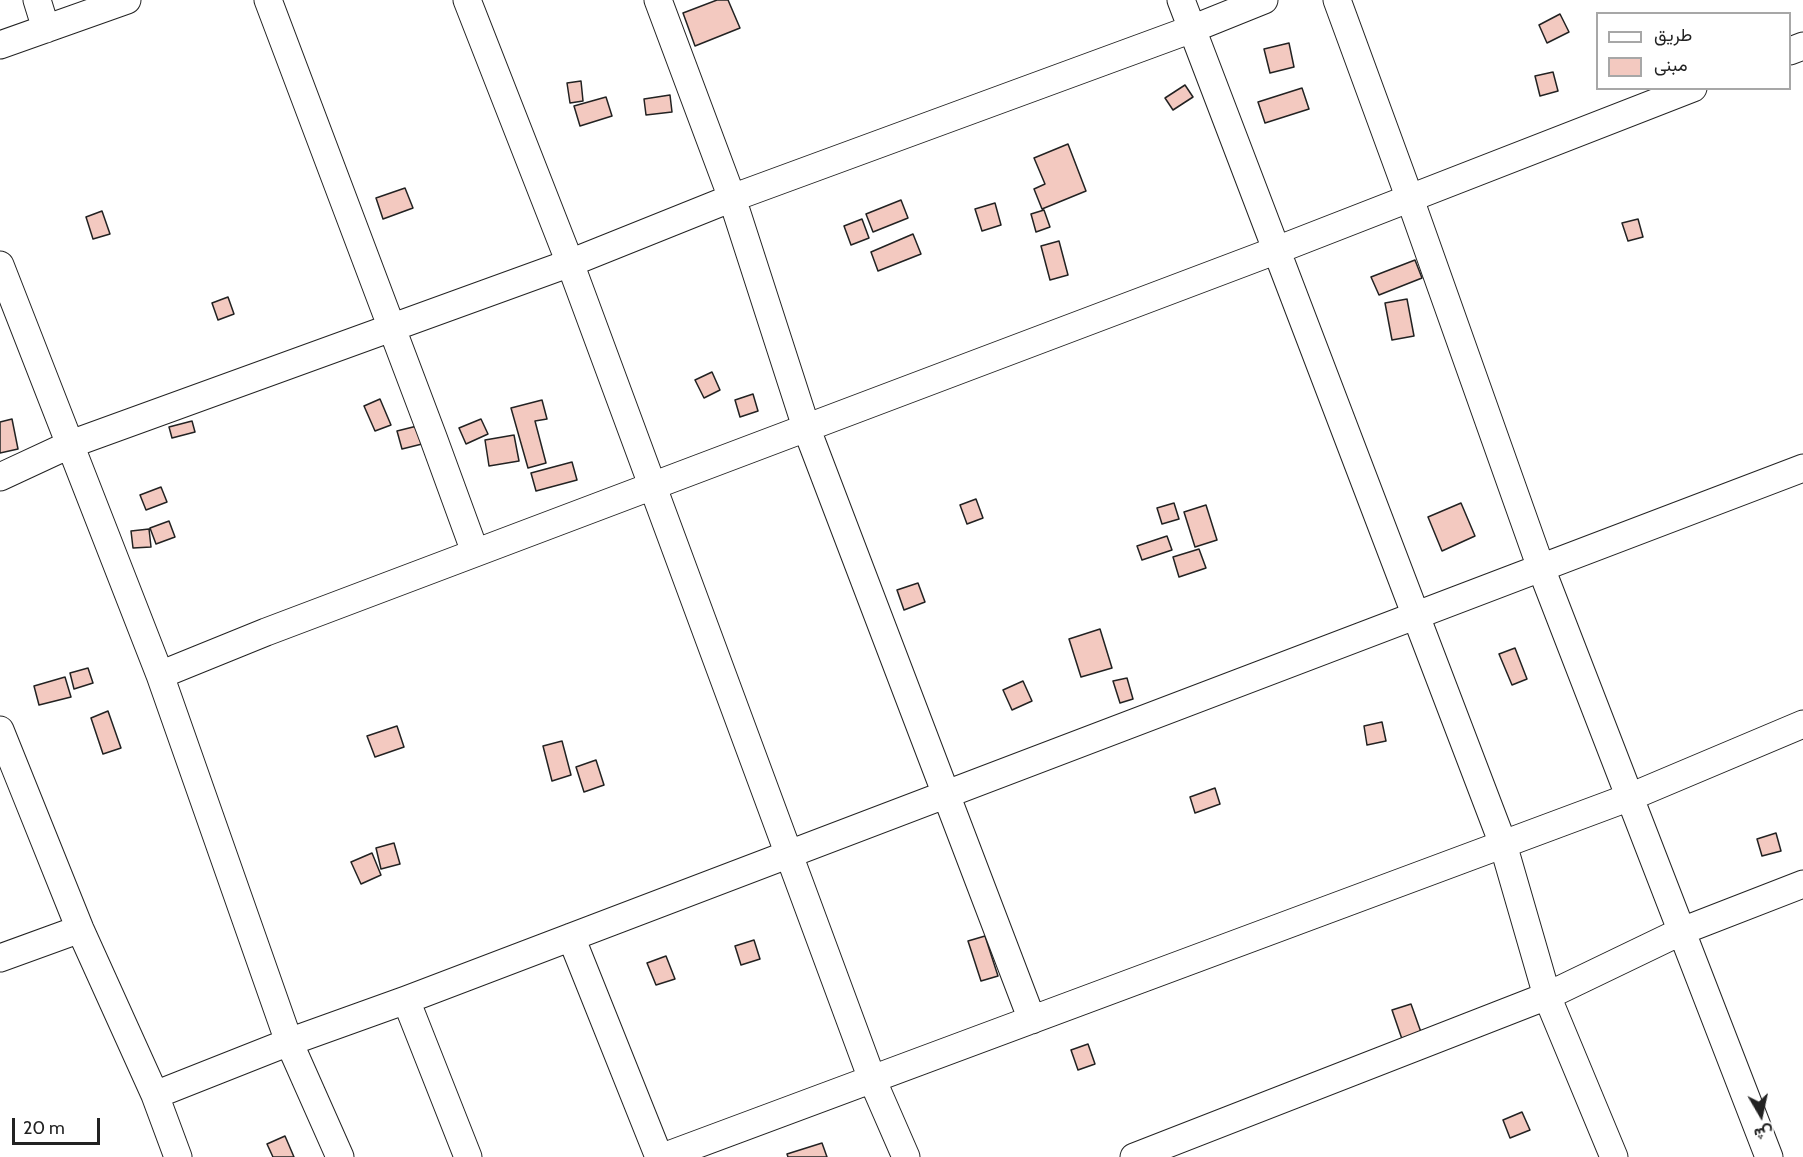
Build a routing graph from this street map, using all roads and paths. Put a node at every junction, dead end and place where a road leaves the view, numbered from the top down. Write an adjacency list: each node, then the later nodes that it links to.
1 (37, 0): 9 (street)
2 (127, 0): 9 (street)
3 (268, 0): 18 (street)
4 (467, 0): 16 (street)
5 (658, 0): 13 (street)
6 (1181, 0): 10 (street)
7 (1264, 0): 10 (street)
8 (1337, 0): 14 (street)
9 (46, 29): 11 (street)
10 (1192, 29): 13 (street); 15 (street)
11 (0, 45)
12 (1688, 90): 14 (street)
13 (732, 198): 16 (street); 19 (street)
14 (1410, 199): 15 (street); 25 (street)
15 (1277, 250): 19 (street); 26 (street)
16 (570, 262): 18 (street); 23 (street)
17 (0, 265): 20 (street)
18 (391, 329): 20 (street); 24 (street)
19 (806, 427): 23 (street); 30 (street)
20 (71, 444): 22 (street); 27 (street)
21 (1803, 468): 25 (street)
22 (0, 477)
23 (652, 485): 24 (street); 33 (street)
24 (475, 552): 27 (street)
25 (1541, 568): 26 (street); 31 (street)
26 (1416, 615): 30 (street); 32 (street)
27 (160, 675): 42 (street)
28 (1803, 724): 31 (street)
29 (0, 730): 35 (street)
30 (946, 794): 33 (street); 41 (street)
31 (1630, 797): 32 (street); 36 (street)
32 (1503, 844): 39 (street); 41 (street)
33 (789, 854): 37 (street); 43 (street)
34 (1803, 884): 36 (street)
35 (80, 929): 38 (street); 44 (street)
36 (1682, 931): 39 (street); 52 (street)
37 (571, 937): 40 (street); 48 (street)
38 (0, 958)
39 (1548, 996): 50 (street); 51 (street)
40 (406, 1000): 42 (street); 47 (street)
41 (1032, 1020): 43 (street)
42 (289, 1042): 44 (street); 46 (street)
43 (872, 1079): 48 (street); 49 (street)
44 (155, 1095): 45 (street)
45 (178, 1157)
46 (340, 1157)
47 (468, 1157)
48 (661, 1157)
49 (906, 1157)
50 (1134, 1157)
51 (1614, 1157)
52 (1769, 1157)

